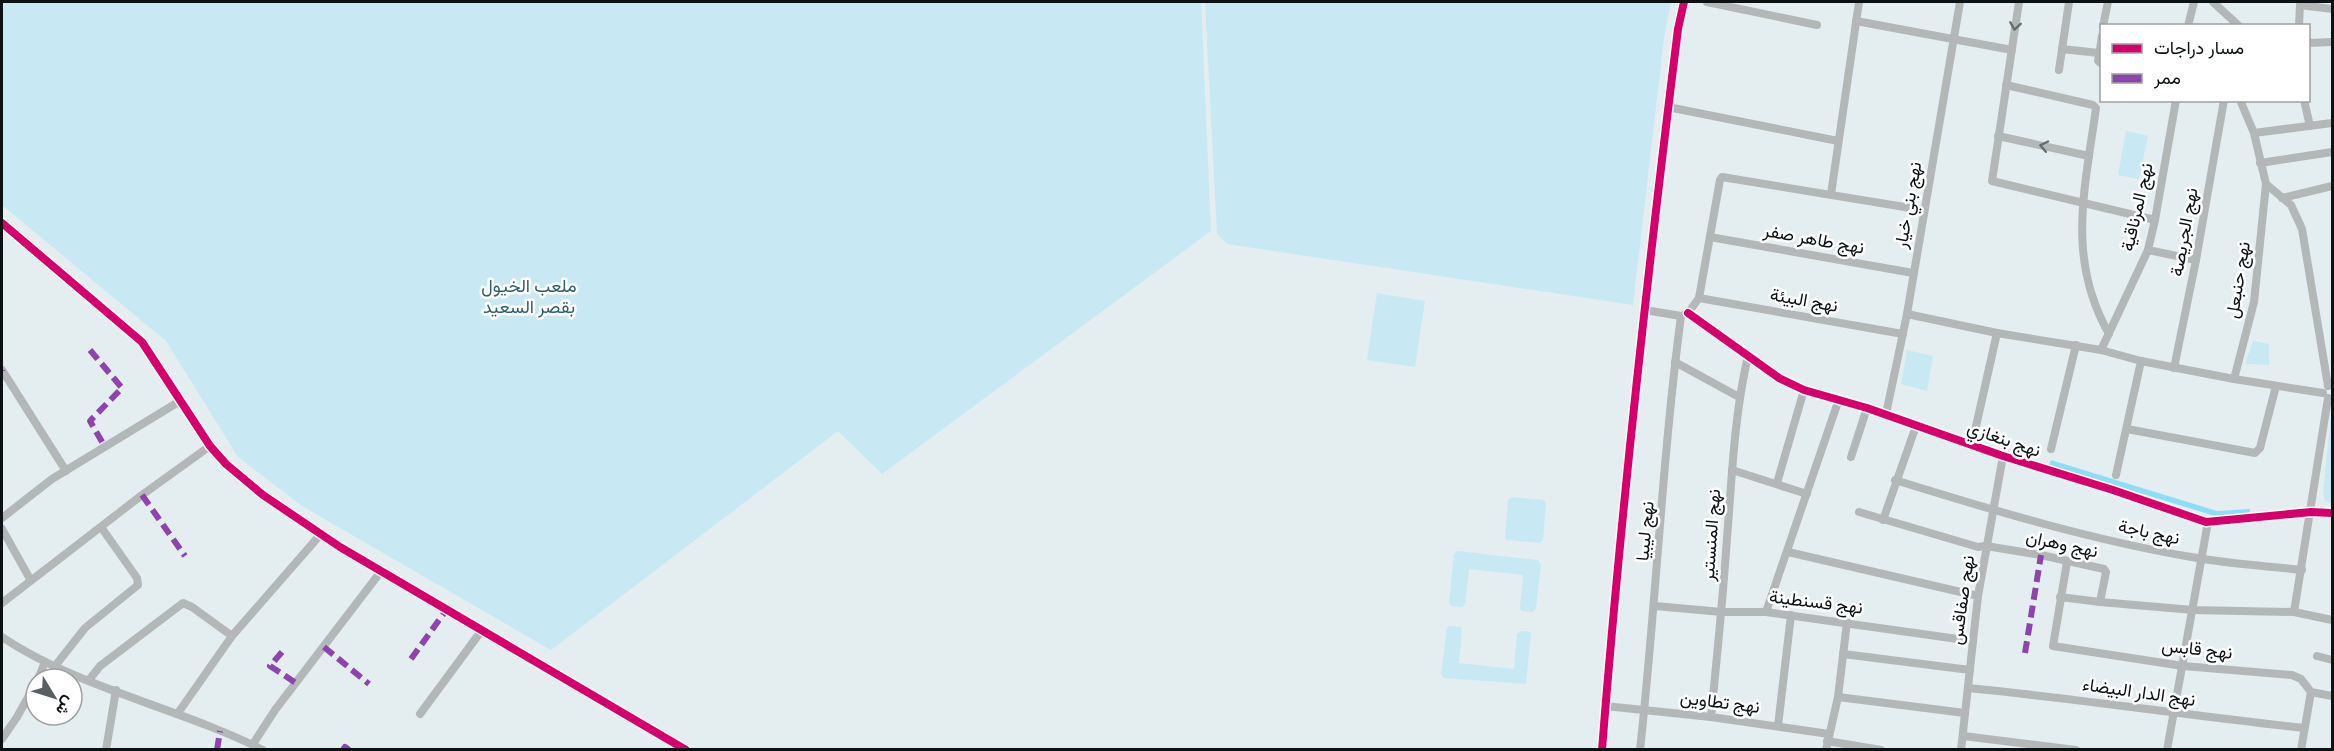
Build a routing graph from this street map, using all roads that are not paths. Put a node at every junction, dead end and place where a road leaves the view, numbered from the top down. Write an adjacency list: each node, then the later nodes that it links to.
1 (1684, 2): 30 (street)
2 (1707, 2): 16 (street)
3 (1859, 2): 11 (street)
4 (1960, 2): 17 (street, نهج بني خيار)
5 (2019, 2): 22 (street, one-way to 22)
6 (2069, 2): 21 (street); 21 (street)
7 (2108, 2): 12 (street)
8 (2194, 2): 13 (street)
9 (2213, 2): 14 (street)
10 (2332, 9): 15 (street)
11 (1856, 21): 17 (street); 35 (street)
12 (2103, 24)
13 (2188, 24)
14 (2235, 24)
15 (2299, 24)
16 (1817, 25)
17 (1953, 38): 22 (street); 44 (street, نهج بني خيار)
18 (2332, 42): 19 (street)
19 (2310, 44)
20 (2100, 47): 23 (street)
21 (2062, 49): 23 (street)
22 (2012, 50): 25 (street)
23 (2099, 53): 24 (street)
24 (2100, 62)
25 (2006, 85): 34 (street); 37 (street)
26 (2176, 102): 45 (street, نهج المرناقية)
27 (2224, 102): 49 (street, نهج الجريصة)
28 (2241, 102): 33 (street)
29 (2304, 102): 32 (street)
30 (1668, 107): 35 (street); 52 (street)
31 (2332, 123): 32 (street)
32 (2310, 126): 33 (street)
33 (2254, 133): 38 (street)
34 (1998, 136): 37 (street, one-way to 34); 43 (street)
35 (1838, 141): 41 (street)
36 (2332, 152): 38 (street)
37 (2089, 156): 43 (street)
38 (2260, 163): 39 (street)
39 (2266, 184): 42 (street); 65 (street, نهج حنبعل)
40 (2332, 186): 42 (street)
41 (1831, 194): 44 (street); 47 (street)
42 (2282, 198): 68 (street)
43 (2082, 203): 45 (street); 57 (street)
44 (1923, 210): 50 (street, نهج بني خيار)
45 (2156, 220): 48 (street, نهج المرناقية)
46 (2, 226): 71 (street)
47 (1710, 237): 50 (street, نهج طاهر صفر); 51 (street)
48 (2148, 250): 49 (street); 57 (street, نهج المرناقية)
49 (2196, 260): 63 (street, نهج الجريصة)
50 (1913, 273): 54 (street, نهج بني خيار)
51 (1699, 298): 53 (street); 56 (street, نهج البيئة)
52 (1645, 310): 53 (street, نهج بنغازي); 135 (street)
53 (1685, 314): 60 (street, نهج بنغازي); 62 (street, نهج ليبيا)
54 (1907, 314): 55 (street); 56 (street, نهج بني خيار)
55 (1997, 333): 58 (street); 76 (street)
56 (1903, 334): 73 (street, نهج بني خيار)
57 (2109, 334): 59 (street, نهج المرناقية)
58 (2076, 345): 59 (street); 78 (street)
59 (2101, 350): 61 (street)
60 (1748, 356): 67 (street, نهج بنغازي); 69 (street, نهج المنستير)
61 (2141, 361): 63 (street); 75 (street)
62 (1675, 362): 69 (street); 108 (street, نهج ليبيا)
63 (2174, 368): 65 (street)
64 (2, 370): 82 (street)
65 (2234, 379): 66 (street)
66 (2276, 386): 68 (street); 75 (street)
67 (1804, 390): 70 (street, نهج بنغازي); 85 (street)
68 (2329, 392): 89 (street)
69 (1739, 397): 81 (street, نهج المنستير)
70 (1839, 399): 72 (street, نهج بنغازي); 86 (street)
71 (180, 401): 77 (street); 82 (street)
72 (1867, 408): 73 (street, نهج بنغازي); 80 (street)
73 (1886, 414): 74 (street, نهج بنغازي)
74 (1916, 426): 76 (street, نهج بنغازي); 84 (street)
75 (2127, 429): 83 (street)
76 (1972, 444): 79 (street, نهج بنغازي)
77 (210, 446): 94 (street); 96 (street)
78 (2051, 449)
79 (2003, 456): 87 (street, نهج صفاقس); 93 (street, نهج بنغازي)
80 (1851, 457)
81 (1732, 470): 85 (street); 110 (street, نهج المنستير)
82 (66, 471): 91 (street)
83 (2116, 475)
84 (1895, 480): 87 (street, نهج باجة); 92 (street)
85 (1778, 483): 86 (street)
86 (1807, 494): 98 (street)
87 (1992, 510): 97 (street, نهج صفاقس); 99 (street, نهج باجة)
88 (1859, 512): 92 (street, نهج وهران)
89 (2311, 512): 90 (street, نهج بنغازي); 93 (street, نهج بنغازي); 102 (street)
90 (2332, 513)
91 (2, 518)
92 (1883, 519): 97 (street, نهج وهران)
93 (2208, 522): 99 (street)
94 (101, 527): 103 (street); 124 (street)
95 (2, 529): 103 (street)
96 (320, 535): 101 (street); 118 (street)
97 (1986, 546): 100 (street, نهج وهران); 104 (street, نهج صفاقس)
98 (1788, 552): 104 (street); 111 (street)
99 (2201, 559): 102 (street, نهج باجة); 109 (street)
100 (2067, 562): 105 (street); 106 (street, نهج وهران)
101 (382, 570): 116 (street); 147 (street)
102 (2302, 570): 112 (street)
103 (30, 579): 107 (street)
104 (1978, 596): 119 (street, نهج صفاقس)
105 (2060, 597): 106 (street); 125 (street, نهج قابس)
106 (2100, 602): 109 (street)
107 (2, 603)
108 (1655, 606): 110 (street, نهج قسنطينة); 136 (street, نهج ليبيا)
109 (2193, 610): 112 (street); 125 (street)
110 (1722, 612): 111 (street, نهج قسنطينة); 141 (street, نهج المنستير)
111 (1766, 612): 113 (street, نهج قسنطينة)
112 (2294, 612): 114 (street)
113 (1791, 615): 115 (street, نهج قسنطينة); 142 (street)
114 (2332, 620)
115 (1847, 622): 119 (street, نهج قسنطينة); 120 (street)
116 (482, 630): 139 (street); 150 (street)
117 (2, 636): 123 (street)
118 (232, 636): 128 (street); 137 (street)
119 (1972, 641): 127 (street, نهج صفاقس)
120 (1843, 654): 127 (street); 133 (street)
121 (2317, 657): 122 (street)
122 (2332, 660)
123 (45, 662): 124 (street); 126 (street)
124 (55, 666): 128 (street)
125 (2183, 666): 131 (street, نهج قابس); 140 (street)
126 (43, 667)
127 (1970, 670): 129 (street, نهج صفاقس)
128 (89, 680): 130 (street)
129 (1968, 688): 138 (street, نهج صفاقس); 140 (street, نهج الدار البيضاء)
130 (116, 690): 137 (street); 148 (street)
131 (2311, 692): 132 (street, نهج قابس); 143 (street)
132 (2332, 696)
133 (1838, 697): 138 (street); 146 (street)
134 (24, 706): 145 (street)
135 (1605, 706): 136 (street, نهج تطاوين); 151 (street)
136 (1644, 709): 141 (street, نهج تطاوين); 152 (street, نهج ليبيا)
137 (178, 713): 147 (street)
138 (1965, 713): 144 (street, نهج صفاقس)
139 (420, 714)
140 (2174, 714): 143 (street, نهج الدار البيضاء); 156 (street)
141 (1711, 717): 142 (street, نهج تطاوين)
142 (1778, 726): 146 (street, نهج تطاوين)
143 (2304, 728): 157 (street)
144 (1963, 736): 154 (street, نهج صفاقس); 155 (street)
145 (2, 739)
146 (1827, 742): 153 (street, نهج تطاوين)
147 (253, 744): 149 (street)
148 (106, 750)
149 (263, 750)
150 (686, 750)
151 (1602, 750)
152 (1640, 750)
153 (1881, 750)
154 (1961, 750)
155 (2076, 750)
156 (2167, 750)
157 (2301, 750)

